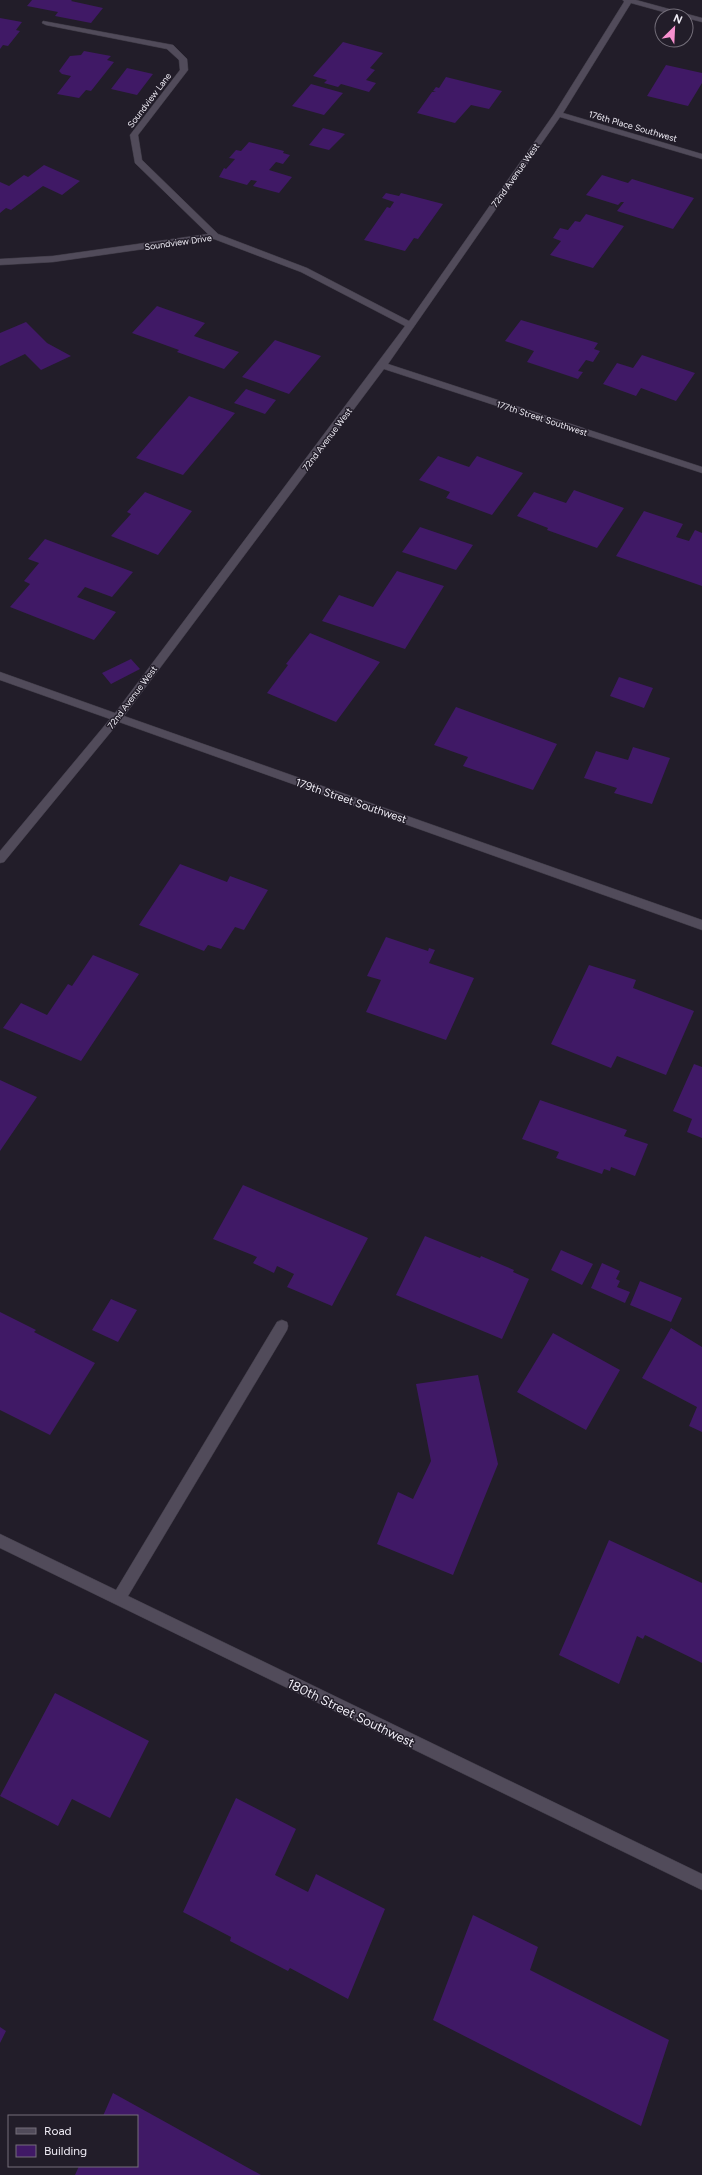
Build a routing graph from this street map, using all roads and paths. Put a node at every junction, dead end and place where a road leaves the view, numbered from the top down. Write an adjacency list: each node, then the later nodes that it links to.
1 (628, 0): 2 (street); 4 (street, 72nd Avenue West)
2 (702, 20)
3 (46, 23): 6 (street, Soundview Lane)
4 (558, 114): 5 (street, 176th Place Southwest); 8 (street, 72nd Avenue West)
5 (702, 157)
6 (215, 236): 7 (street, Soundview Drive); 8 (street, Soundview Drive)
7 (0, 262)
8 (410, 324): 9 (street, 72nd Avenue West)
9 (382, 365): 10 (street, 177th Street Southwest); 12 (street, 72nd Avenue West)
10 (702, 470)
11 (0, 676): 12 (street, 179th Street Southwest)
12 (117, 718): 13 (street, 72nd Avenue West); 14 (street, 179th Street Southwest)
13 (0, 859)
14 (702, 925)
15 (282, 1326): 17 (street)
16 (0, 1542): 17 (street, 180th Street Southwest)
17 (118, 1599): 18 (street, 180th Street Southwest)
18 (702, 1882)

